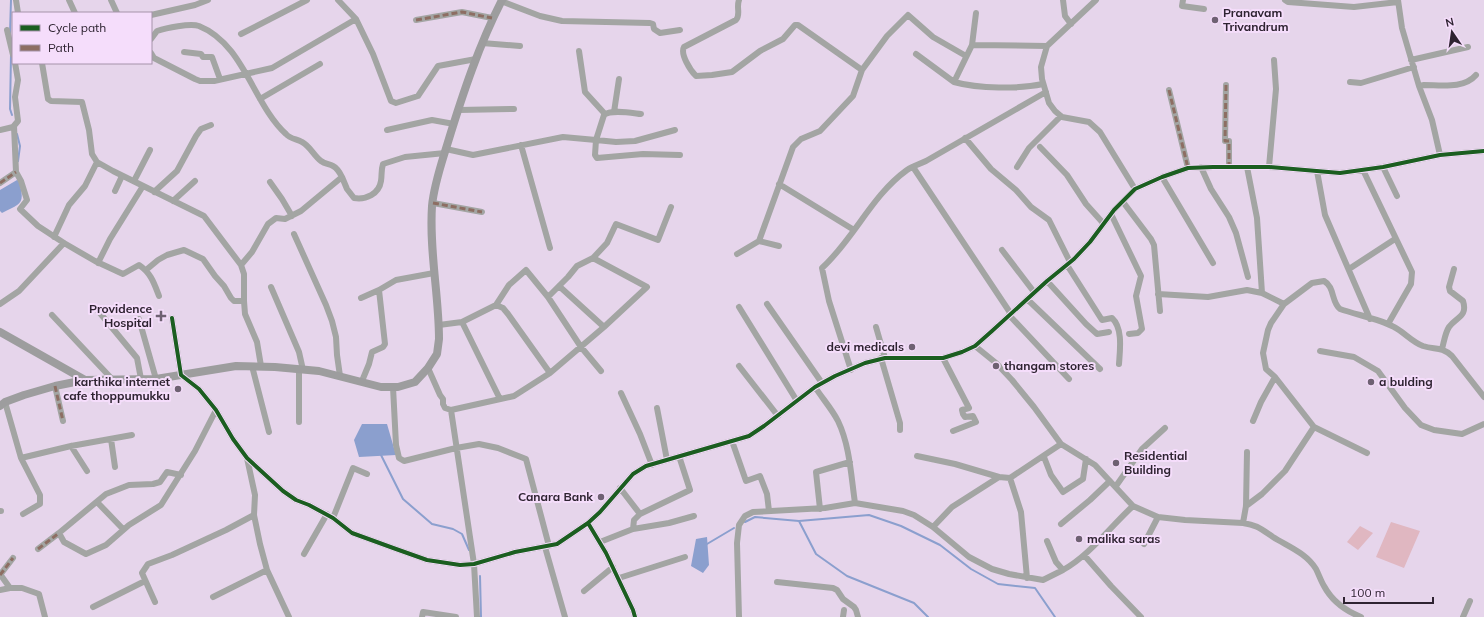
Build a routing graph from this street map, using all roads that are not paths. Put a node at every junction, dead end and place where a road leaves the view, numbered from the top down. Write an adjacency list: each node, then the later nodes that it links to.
1 (16, 0): 16 (street)
2 (69, 0): 17 (street)
3 (111, 0): 18 (street)
4 (208, 0): 14 (street)
5 (307, 0): 27 (street)
6 (338, 0): 22 (street)
7 (501, 0): 21 (main road); 26 (street)
8 (739, 0): 47 (street)
9 (1063, 0): 24 (street)
10 (1096, 0): 24 (street)
11 (1183, 0): 15 (street)
12 (1286, 0): 13 (street)
13 (1398, 1): 42 (street)
14 (188, 3): 20 (street)
15 (1204, 9)
16 (18, 12)
17 (75, 12)
18 (117, 12)
19 (976, 13): 30 (street)
20 (152, 15)
21 (492, 18): 23 (street); 29 (main road)
22 (356, 19): 40 (street); 48 (street)
23 (416, 20)
24 (1070, 24): 32 (street)
25 (7, 30): 34 (street)
26 (680, 30)
27 (241, 34)
28 (152, 38): 48 (street)
29 (482, 43): 31 (street); 40 (main road)
30 (972, 45): 32 (street); 39 (street)
31 (520, 46)
32 (1047, 46): 54 (street)
33 (1468, 47): 42 (street)
34 (12, 51)
35 (579, 51): 63 (street)
36 (184, 52): 50 (street)
37 (916, 54): 52 (street)
38 (152, 55): 50 (street)
39 (966, 56): 47 (street); 52 (street)
40 (476, 59): 61 (main road)
41 (1274, 60): 87 (street)
42 (1411, 60): 46 (street)
43 (15, 64): 68 (street)
44 (42, 64): 81 (street)
45 (320, 64): 59 (street)
46 (1414, 67): 53 (street); 56 (street)
47 (862, 70): 100 (street)
48 (247, 74): 50 (street); 59 (street)
49 (1476, 75): 56 (street)
50 (220, 79)
51 (619, 79): 62 (street)
52 (954, 82): 54 (street)
53 (1350, 82)
54 (1043, 84): 58 (street)
55 (1226, 85): 82 (street)
56 (1419, 86): 80 (street)
57 (1169, 90): 89 (street)
58 (1046, 92): 65 (street); 72 (street)
59 (260, 99): 95 (street)
60 (514, 109): 61 (street)
61 (459, 110): 66 (main road)
62 (614, 112): 63 (street); 64 (street)
63 (605, 114): 73 (street)
64 (641, 114)
65 (1061, 116): 84 (street); 102 (street)
66 (454, 124): 70 (street); 77 (main road)
67 (211, 125): 104 (street)
68 (14, 126): 69 (street); 92 (street)
69 (0, 130)
70 (387, 130)
71 (675, 130): 73 (street)
72 (965, 138): 83 (street); 127 (street)
73 (596, 140): 74 (street); 79 (street)
74 (521, 145): 77 (street); 121 (street)
75 (1040, 147): 113 (street)
76 (150, 150): 96 (street)
77 (445, 151): 95 (street); 108 (main road)
78 (1484, 151): 80 (street)
79 (680, 155)
80 (1440, 155): 88 (street)
81 (97, 162): 93 (street); 116 (street)
82 (1229, 166): 85 (street); 86 (street)
83 (913, 167): 114 (street); 153 (street)
84 (1017, 167)
85 (1201, 167): 89 (street); 133 (street)
86 (1247, 167): 87 (street); 139 (street)
87 (1269, 167): 91 (street)
88 (1383, 167): 90 (street); 105 (street)
89 (1188, 168): 94 (street)
90 (1363, 170): 91 (street); 117 (street)
91 (1317, 171): 129 (street)
92 (16, 172): 99 (street); 116 (street)
93 (122, 176): 96 (street); 103 (street)
94 (1162, 176): 102 (street); 126 (street)
95 (342, 177): 112 (street)
96 (134, 181): 101 (street)
97 (195, 181): 106 (street)
98 (270, 182): 112 (street)
99 (0, 183)
100 (779, 184): 114 (street); 118 (street)
101 (143, 186): 104 (street); 125 (street)
102 (1135, 189): 107 (street)
103 (115, 191)
104 (154, 192): 106 (street)
105 (1397, 196)
106 (173, 201): 128 (street)
107 (1123, 202): 111 (street); 140 (street)
108 (433, 203): 110 (street); 132 (main road)
109 (671, 207): 124 (street)
110 (482, 212)
111 (1111, 214): 113 (street); 165 (street)
112 (292, 216): 128 (street)
113 (1103, 223): 127 (street)
114 (854, 230): 180 (street)
115 (294, 234): 183 (street)
116 (54, 237): 119 (street)
117 (1395, 239): 129 (street); 159 (street)
118 (759, 241): 120 (street); 123 (street)
119 (64, 243): 125 (street); 146 (street)
120 (779, 246)
121 (550, 248)
122 (1002, 250): 138 (street)
123 (737, 254)
124 (593, 258): 135 (street); 161 (street)
125 (98, 262): 131 (street)
126 (1213, 263)
127 (1069, 264): 134 (street); 172 (street)
128 (241, 265): 145 (street)
129 (1349, 269): 157 (street)
130 (1454, 269): 168 (street)
131 (146, 270): 141 (street); 145 (street)
132 (434, 272): 137 (street); 160 (main road)
133 (1248, 277)
134 (1047, 281): 138 (street); 164 (street)
135 (559, 286): 142 (street); 161 (street)
136 (272, 287): 178 (street)
137 (379, 290): 143 (street); 190 (street)
138 (1034, 292): 144 (street)
139 (1262, 293): 140 (street); 148 (street)
140 (1158, 294): 152 (street)
141 (159, 296)
142 (548, 297): 149 (street); 167 (street)
143 (360, 298)
144 (1027, 299): 153 (street); 177 (street)
145 (244, 301): 174 (street)
146 (0, 304)
147 (767, 304): 191 (street)
148 (1284, 304): 157 (street); 184 (street)
149 (496, 305): 158 (street); 181 (street)
150 (96, 307): 189 (street)
151 (739, 307): 198 (street)
152 (1160, 311)
153 (1010, 314): 166 (street); 187 (street)
154 (52, 315): 185 (street)
155 (172, 318): 182 (street)
156 (139, 319): 186 (street)
157 (1370, 319): 159 (street)
158 (462, 322): 160 (street); 197 (street)
159 (1388, 324): 168 (street)
160 (439, 326): 176 (main road)
161 (604, 327): 167 (street)
162 (876, 327): 170 (street)
163 (0, 332): 188 (main road)
164 (1109, 332)
165 (1129, 334)
166 (975, 346): 171 (street); 216 (street)
167 (581, 347): 179 (street); 181 (street)
168 (1442, 349): 196 (street)
169 (1320, 351): 207 (street)
170 (883, 358): 171 (street); 180 (street); 210 (street)
171 (943, 358): 211 (street)
172 (1118, 364)
173 (252, 366): 174 (main road); 182 (main road); 212 (street)
174 (261, 366): 178 (main road)
175 (739, 366): 203 (street)
176 (428, 368): 193 (main road); 202 (street)
177 (1100, 369)
178 (301, 370): 183 (main road); 206 (street)
179 (601, 370)
180 (850, 370): 191 (street)
181 (550, 373): 197 (street)
182 (181, 375): 186 (main road); 201 (street)
183 (340, 376): 190 (main road)
184 (1275, 377): 204 (street); 208 (street)
185 (112, 379): 188 (main road); 189 (main road)
186 (156, 379): 189 (main road)
187 (1069, 379)
188 (85, 380): 192 (main road)
189 (141, 380)
190 (362, 382): 193 (main road)
191 (822, 383): 194 (street)
192 (55, 386): 199 (main road); 205 (street)
193 (392, 387): 218 (street)
194 (815, 387): 198 (street); 228 (street)
195 (621, 393): 229 (street)
196 (1484, 397)
197 (500, 399): 202 (street)
198 (796, 401): 203 (street)
199 (2, 404): 224 (street)
200 (657, 408): 227 (street)
201 (216, 410): 225 (street); 232 (street)
202 (451, 410): 218 (street)
203 (778, 416): 215 (street)
204 (1253, 420)
205 (63, 421)
206 (299, 422)
207 (1484, 424)
208 (1314, 427): 220 (street); 242 (street)
209 (1165, 428): 237 (street)
210 (900, 430)
211 (953, 431)
212 (269, 432)
213 (132, 436): 214 (street)
214 (111, 439): 217 (street); 230 (street)
215 (732, 441): 221 (street); 244 (street)
216 (1061, 444): 223 (street); 226 (street)
217 (71, 446): 224 (street); 231 (street)
218 (456, 448): 261 (street); 267 (street)
219 (1247, 452): 242 (street)
220 (1368, 453)
221 (679, 456): 227 (street); 246 (street)
222 (917, 456): 234 (street)
223 (1044, 457): 226 (street); 235 (street)
224 (21, 458): 245 (street)
225 (247, 458): 247 (street); 248 (street)
226 (1086, 459): 236 (street)
227 (667, 460): 229 (street)
228 (850, 462): 240 (street); 243 (street)
229 (652, 465): 238 (street)
230 (115, 467)
231 (87, 471)
232 (181, 474): 239 (street); 255 (street)
233 (367, 474): 248 (street)
234 (999, 477): 235 (street); 254 (street)
235 (1010, 478): 273 (street)
236 (1110, 481): 237 (street); 253 (street)
237 (1116, 486): 241 (street)
238 (620, 488): 246 (street); 251 (street)
239 (97, 502): 255 (street); 257 (street)
240 (855, 503): 243 (street); 254 (street)
241 (1133, 506): 250 (street); 264 (street)
242 (1246, 506): 252 (street)
243 (820, 509): 244 (street)
244 (769, 511): 290 (street)
245 (23, 514)
246 (640, 514): 256 (street)
247 (254, 515): 269 (street); 274 (street)
248 (330, 516): 263 (street); 267 (street)
249 (694, 516): 256 (street)
250 (1158, 517): 252 (street); 260 (street)
251 (588, 523): 259 (street); 261 (street)
252 (1243, 523): 293 (street)
253 (1061, 524)
254 (933, 527): 273 (street)
255 (123, 529): 257 (street)
256 (633, 529): 259 (street)
257 (59, 533): 262 (street)
258 (1047, 541): 270 (street)
259 (600, 542): 268 (street)
260 (1144, 544)
261 (547, 546): 267 (street); 288 (street)
262 (38, 549)
263 (304, 554)
264 (1084, 555): 270 (street); 292 (street)
265 (685, 557): 272 (street)
266 (13, 558): 271 (street)
267 (474, 564): 287 (street)
268 (613, 567): 272 (street); 278 (street)
269 (267, 570): 279 (street); 284 (street)
270 (1063, 570): 273 (street)
271 (0, 574): 276 (street)
272 (619, 578): 289 (street)
273 (1027, 578)
274 (145, 581): 281 (street); 282 (street)
275 (777, 582): 291 (street)
276 (10, 588): 277 (street); 283 (street)
277 (0, 590)
278 (584, 591)
279 (213, 597)
280 (1470, 601): 294 (street)
281 (155, 602)
282 (93, 607)
283 (45, 617)
284 (289, 617)
285 (422, 617): 286 (street)
286 (456, 617)
287 (477, 617)
288 (565, 617)
289 (635, 617)
290 (739, 617)
291 (858, 617)
292 (1141, 617)
293 (1361, 617)
294 (1463, 617)

